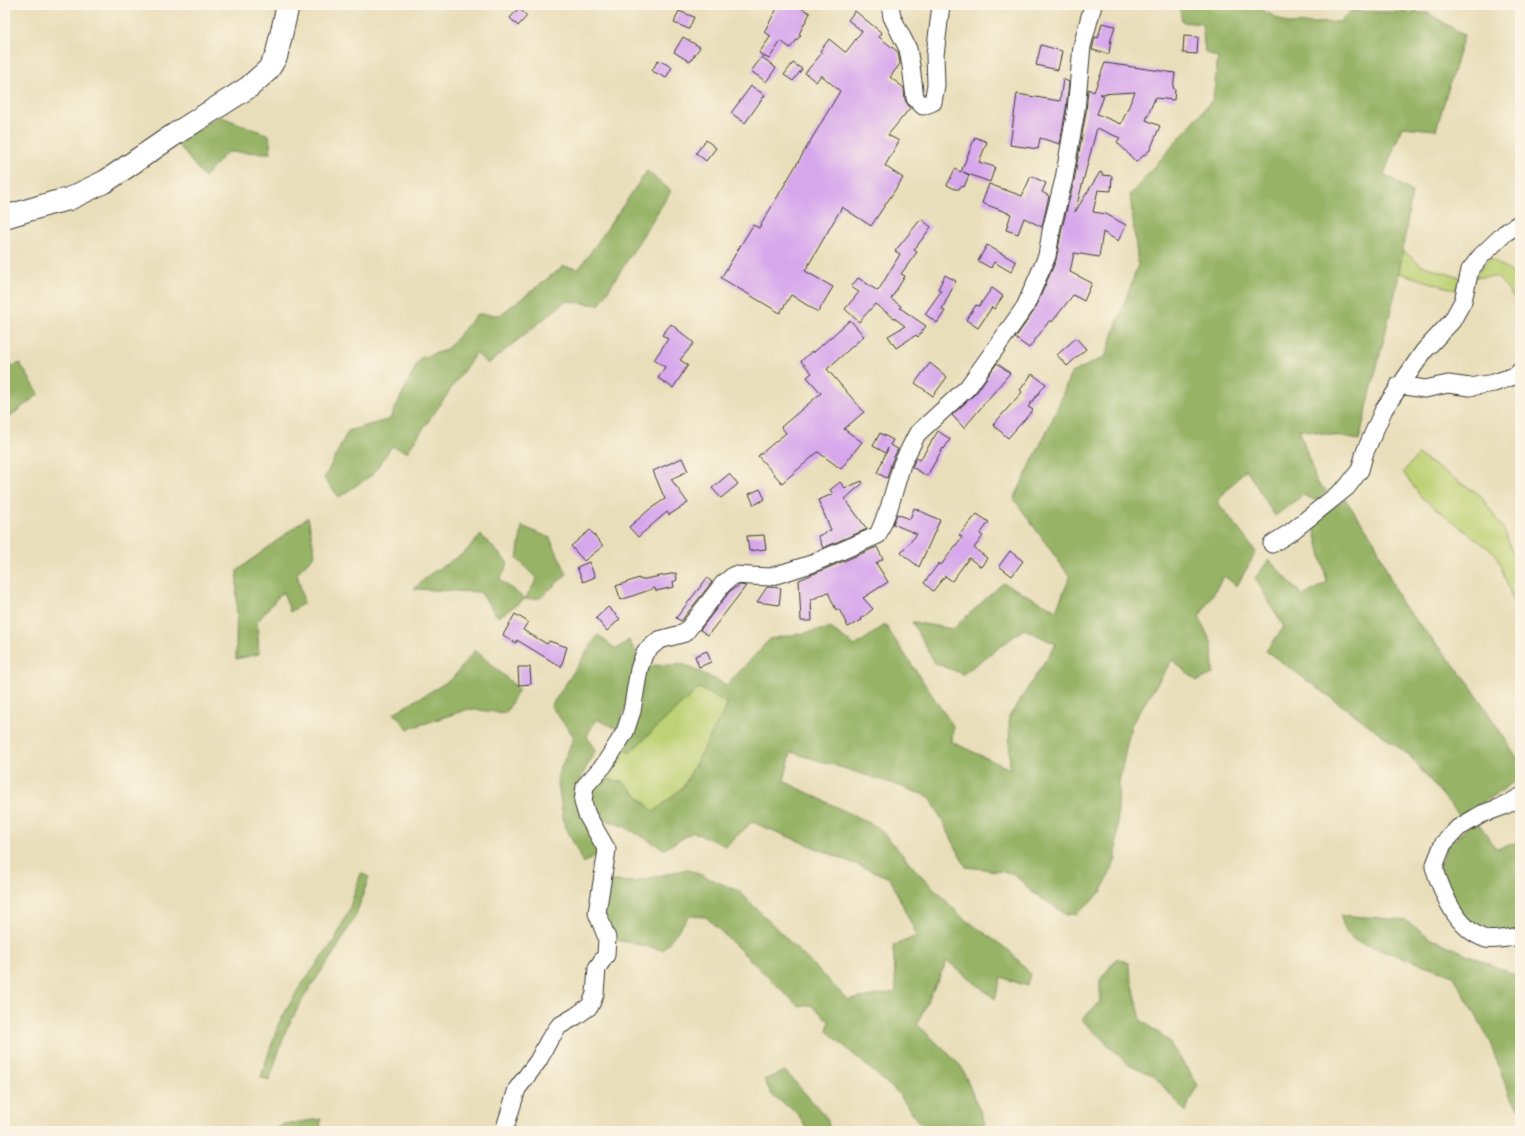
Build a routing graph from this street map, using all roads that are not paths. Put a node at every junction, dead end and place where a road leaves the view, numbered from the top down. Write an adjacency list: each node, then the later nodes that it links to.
1 (288, 5): 5 (main road)
2 (890, 5): 3 (street)
3 (941, 5)
4 (1093, 5): 12 (street)
5 (5, 217)
6 (1520, 223): 8 (street)
7 (1520, 371): 8 (street)
8 (1399, 385): 9 (street)
9 (1272, 544)
10 (1520, 797): 11 (street)
11 (1520, 936)
12 (504, 1131)

